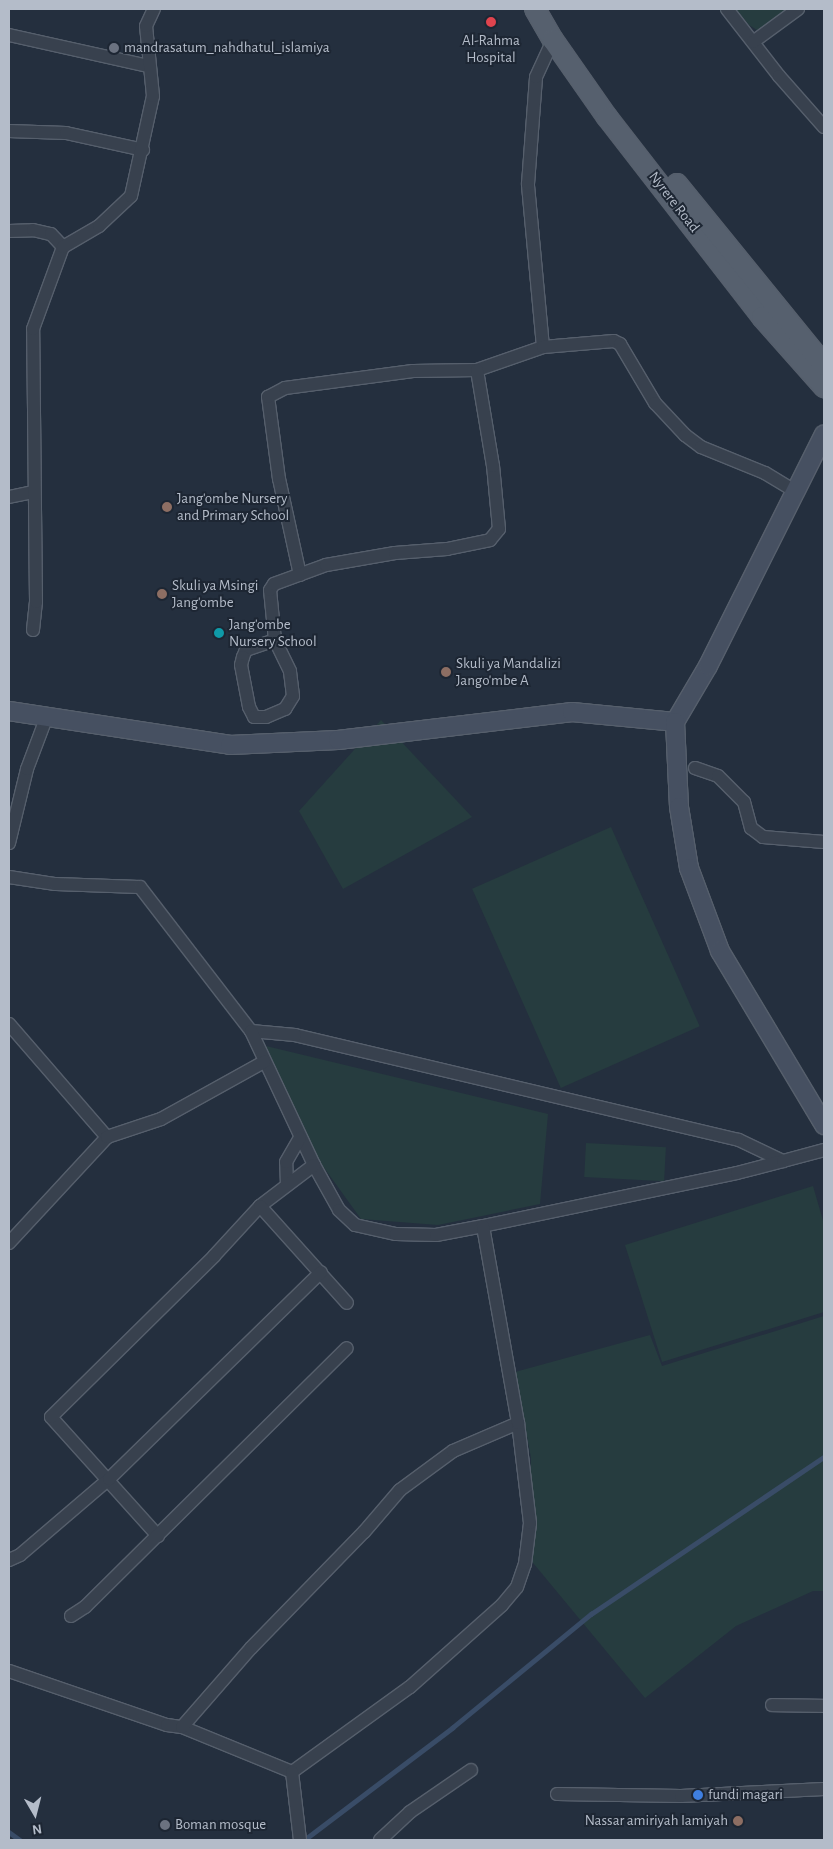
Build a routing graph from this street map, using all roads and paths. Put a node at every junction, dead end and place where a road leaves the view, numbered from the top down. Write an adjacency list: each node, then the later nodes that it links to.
1 (154, 9): 9 (street)
2 (535, 9): 7 (main road, Nyrere Road)
3 (549, 9): 16 (main road, Nyrere Road)
4 (727, 9): 8 (street)
5 (798, 9): 8 (street)
6 (9, 35): 9 (street)
7 (553, 40): 15 (street); 18 (main road, Nyrere Road)
8 (753, 42): 10 (street)
9 (148, 66): 12 (street)
10 (824, 127)
11 (9, 131): 12 (street)
12 (143, 150): 14 (street)
13 (9, 231): 14 (street)
14 (63, 248): 21 (street)
15 (543, 347): 17 (street); 20 (street)
16 (824, 365)
17 (477, 370): 23 (street); 23 (street)
18 (824, 387)
19 (824, 434): 20 (main road)
20 (796, 491): 28 (main road)
21 (32, 492): 22 (street); 24 (street)
22 (9, 497)
23 (300, 575): 25 (street)
24 (33, 630)
25 (275, 640): 25 (street)
26 (9, 711): 27 (main road)
27 (47, 716): 28 (main road); 31 (street)
28 (675, 722): 36 (main road)
29 (695, 768): 30 (street)
30 (824, 842)
31 (9, 843)
32 (9, 878): 34 (street)
33 (9, 1024): 37 (street)
34 (251, 1031): 35 (street); 40 (street)
35 (264, 1062): 37 (street); 38 (street)
36 (824, 1125)
37 (107, 1137): 45 (street)
38 (300, 1138): 41 (street); 42 (street)
39 (824, 1150): 40 (street)
40 (783, 1161): 44 (street)
41 (314, 1165): 42 (street); 44 (street)
42 (287, 1185): 43 (street)
43 (260, 1206): 46 (street); 50 (street)
44 (483, 1226): 49 (street)
45 (9, 1243)
46 (320, 1272): 47 (street); 50 (street)
47 (347, 1303)
48 (347, 1348): 51 (street)
49 (518, 1422): 57 (street); 59 (street)
50 (108, 1480): 51 (street); 52 (street)
51 (158, 1536): 53 (street)
52 (9, 1560)
53 (71, 1616)
54 (9, 1670): 57 (street)
55 (772, 1705): 56 (street)
56 (824, 1706)
57 (182, 1727): 59 (street)
58 (471, 1770): 63 (street)
59 (292, 1772): 62 (street)
60 (824, 1789): 61 (street)
61 (557, 1794)
62 (300, 1839)
63 (380, 1840)

